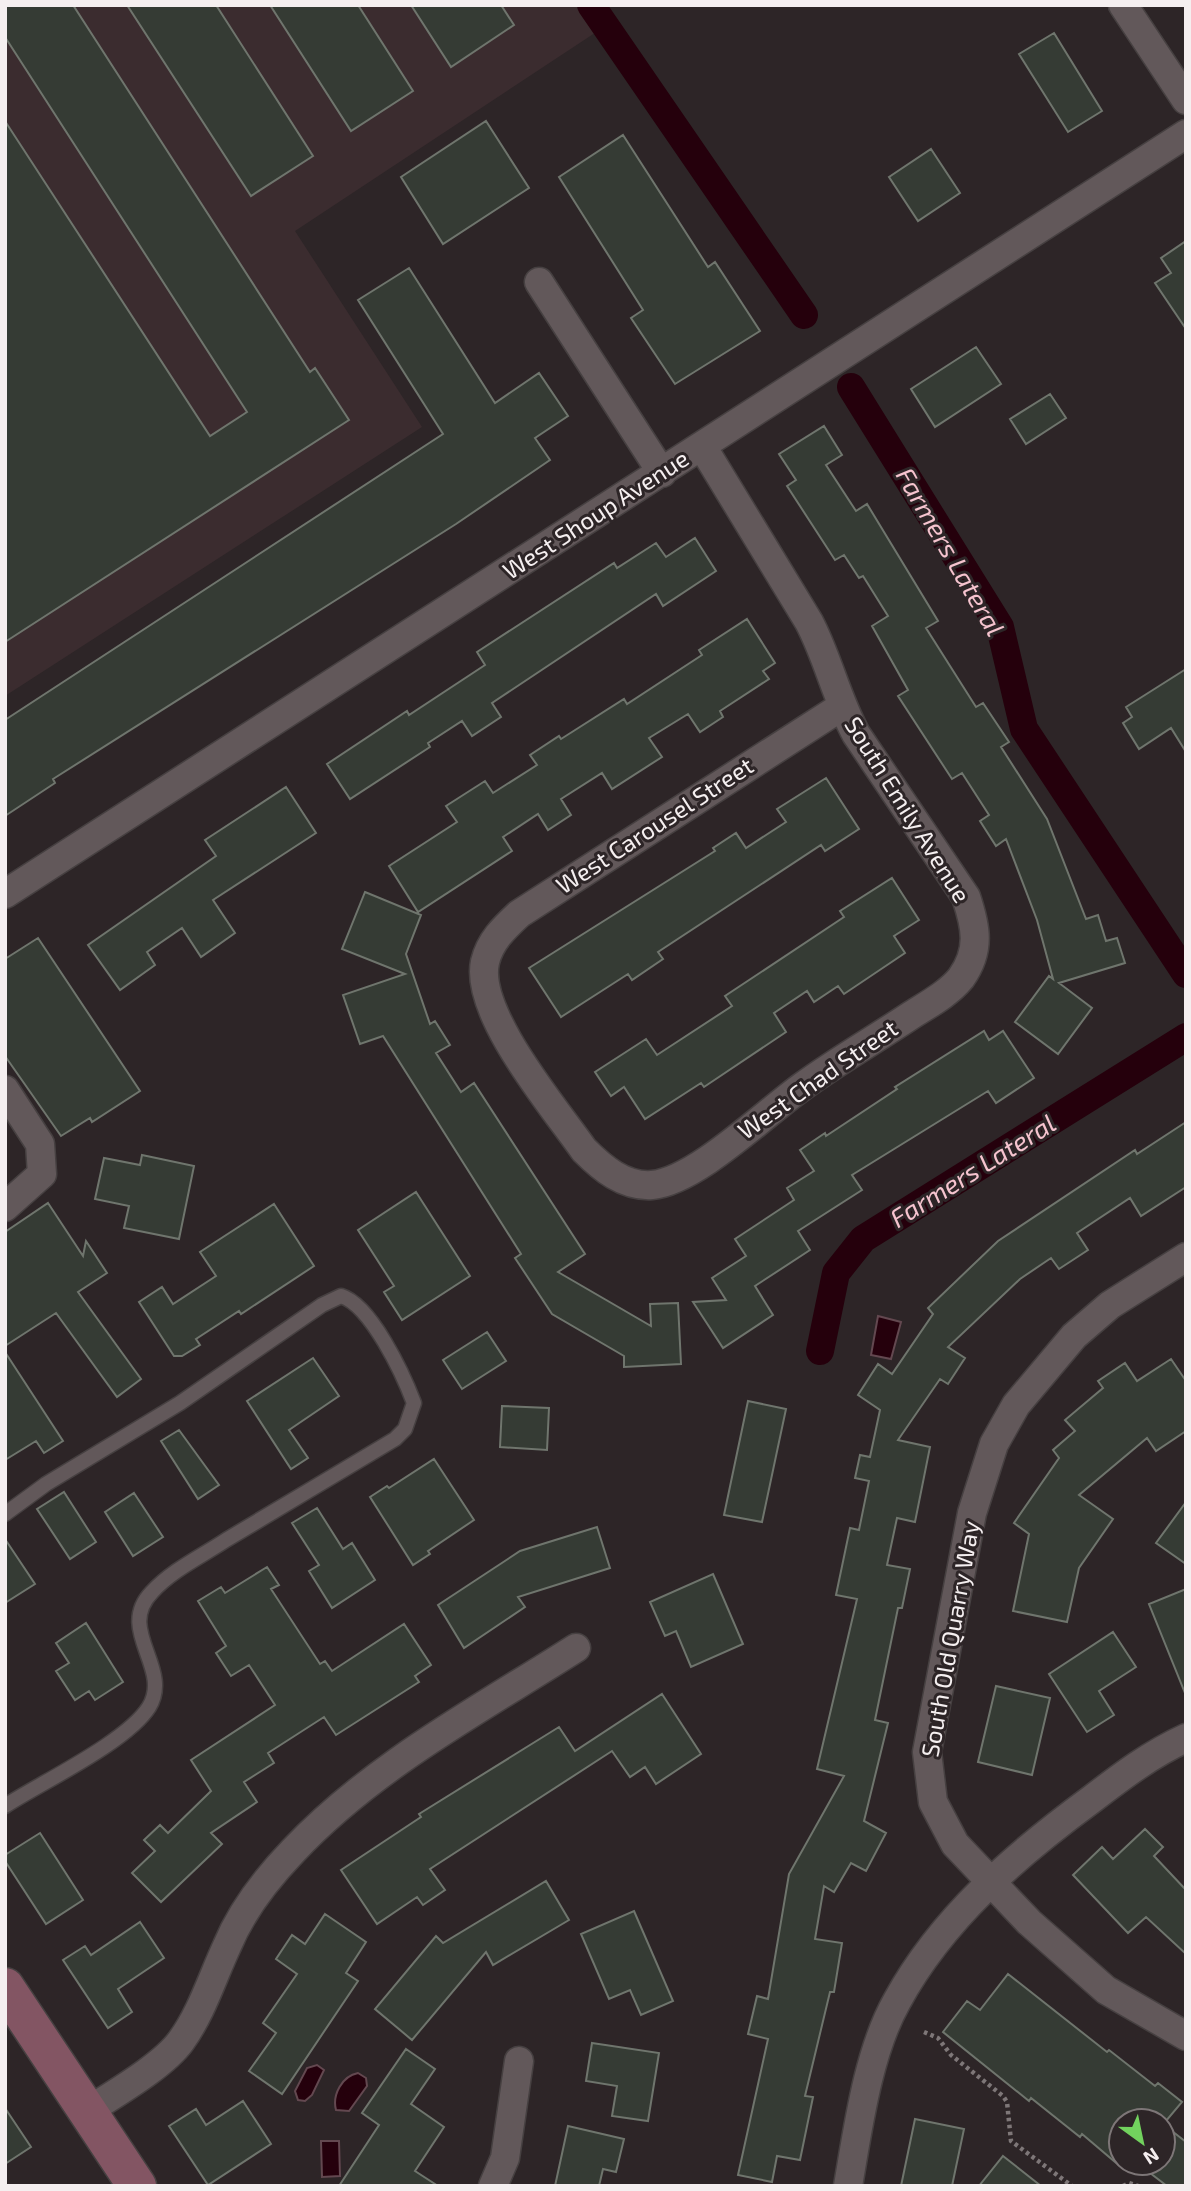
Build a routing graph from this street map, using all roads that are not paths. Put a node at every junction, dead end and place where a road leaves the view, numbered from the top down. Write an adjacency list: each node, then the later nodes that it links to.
1 (1123, 5): 2 (street)
2 (1186, 100)
3 (1186, 134): 5 (street, West Shoup Avenue)
4 (539, 282): 6 (street)
5 (702, 446): 6 (street, West Shoup Avenue); 7 (street, South Emily Avenue)
6 (662, 472): 8 (street, West Shoup Avenue)
7 (841, 707): 9 (street, South Emily Avenue); 11 (street, West Carousel Street)
8 (5, 894)
9 (972, 957): 11 (street, West Chad Street)
10 (5, 1090): 12 (street)
11 (650, 1185)
12 (5, 1207)
13 (1186, 1256): 18 (street, South Old Quarry Way)
14 (5, 1514): 17 (lane)
15 (576, 1648): 22 (street)
16 (1186, 1738): 18 (street)
17 (5, 1806)
18 (992, 1883): 20 (street, South Old Quarry Way); 25 (street)
19 (12, 2011): 22 (main road)
20 (1186, 2036)
21 (519, 2061): 24 (street)
22 (88, 2111): 23 (main road)
23 (137, 2186)
24 (494, 2186)
25 (848, 2186)

